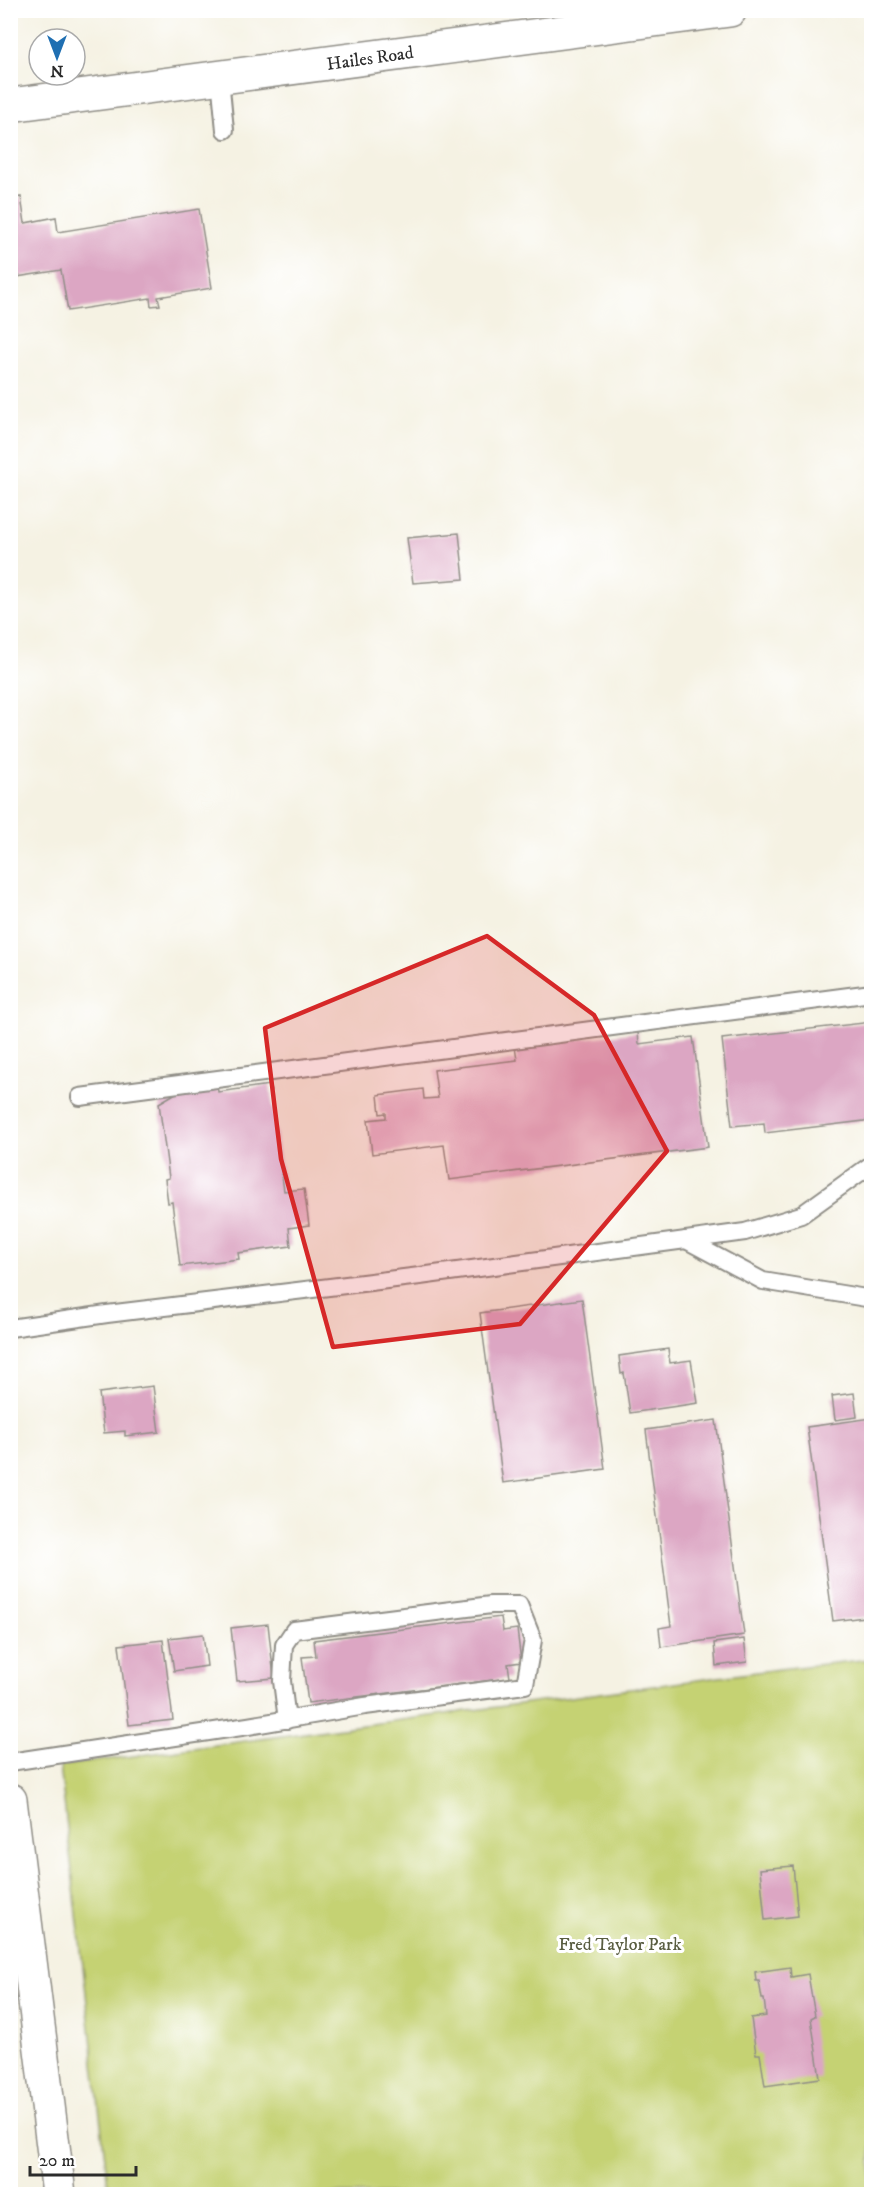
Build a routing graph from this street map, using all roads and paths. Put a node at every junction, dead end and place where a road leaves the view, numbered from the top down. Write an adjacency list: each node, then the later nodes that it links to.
1 (730, 10): 2 (street, Hailes Road)
2 (220, 78): 3 (street, Hailes Road); 4 (lane)
3 (10, 105)
4 (225, 130)
5 (872, 993): 6 (lane)
6 (80, 1097)
7 (872, 1164): 8 (lane)
8 (686, 1240): 9 (lane); 10 (lane)
9 (872, 1299)
10 (10, 1328)
11 (287, 1720): 11 (lane); 12 (lane)
12 (10, 1762)
13 (10, 1800): 14 (street)
14 (58, 2194)

